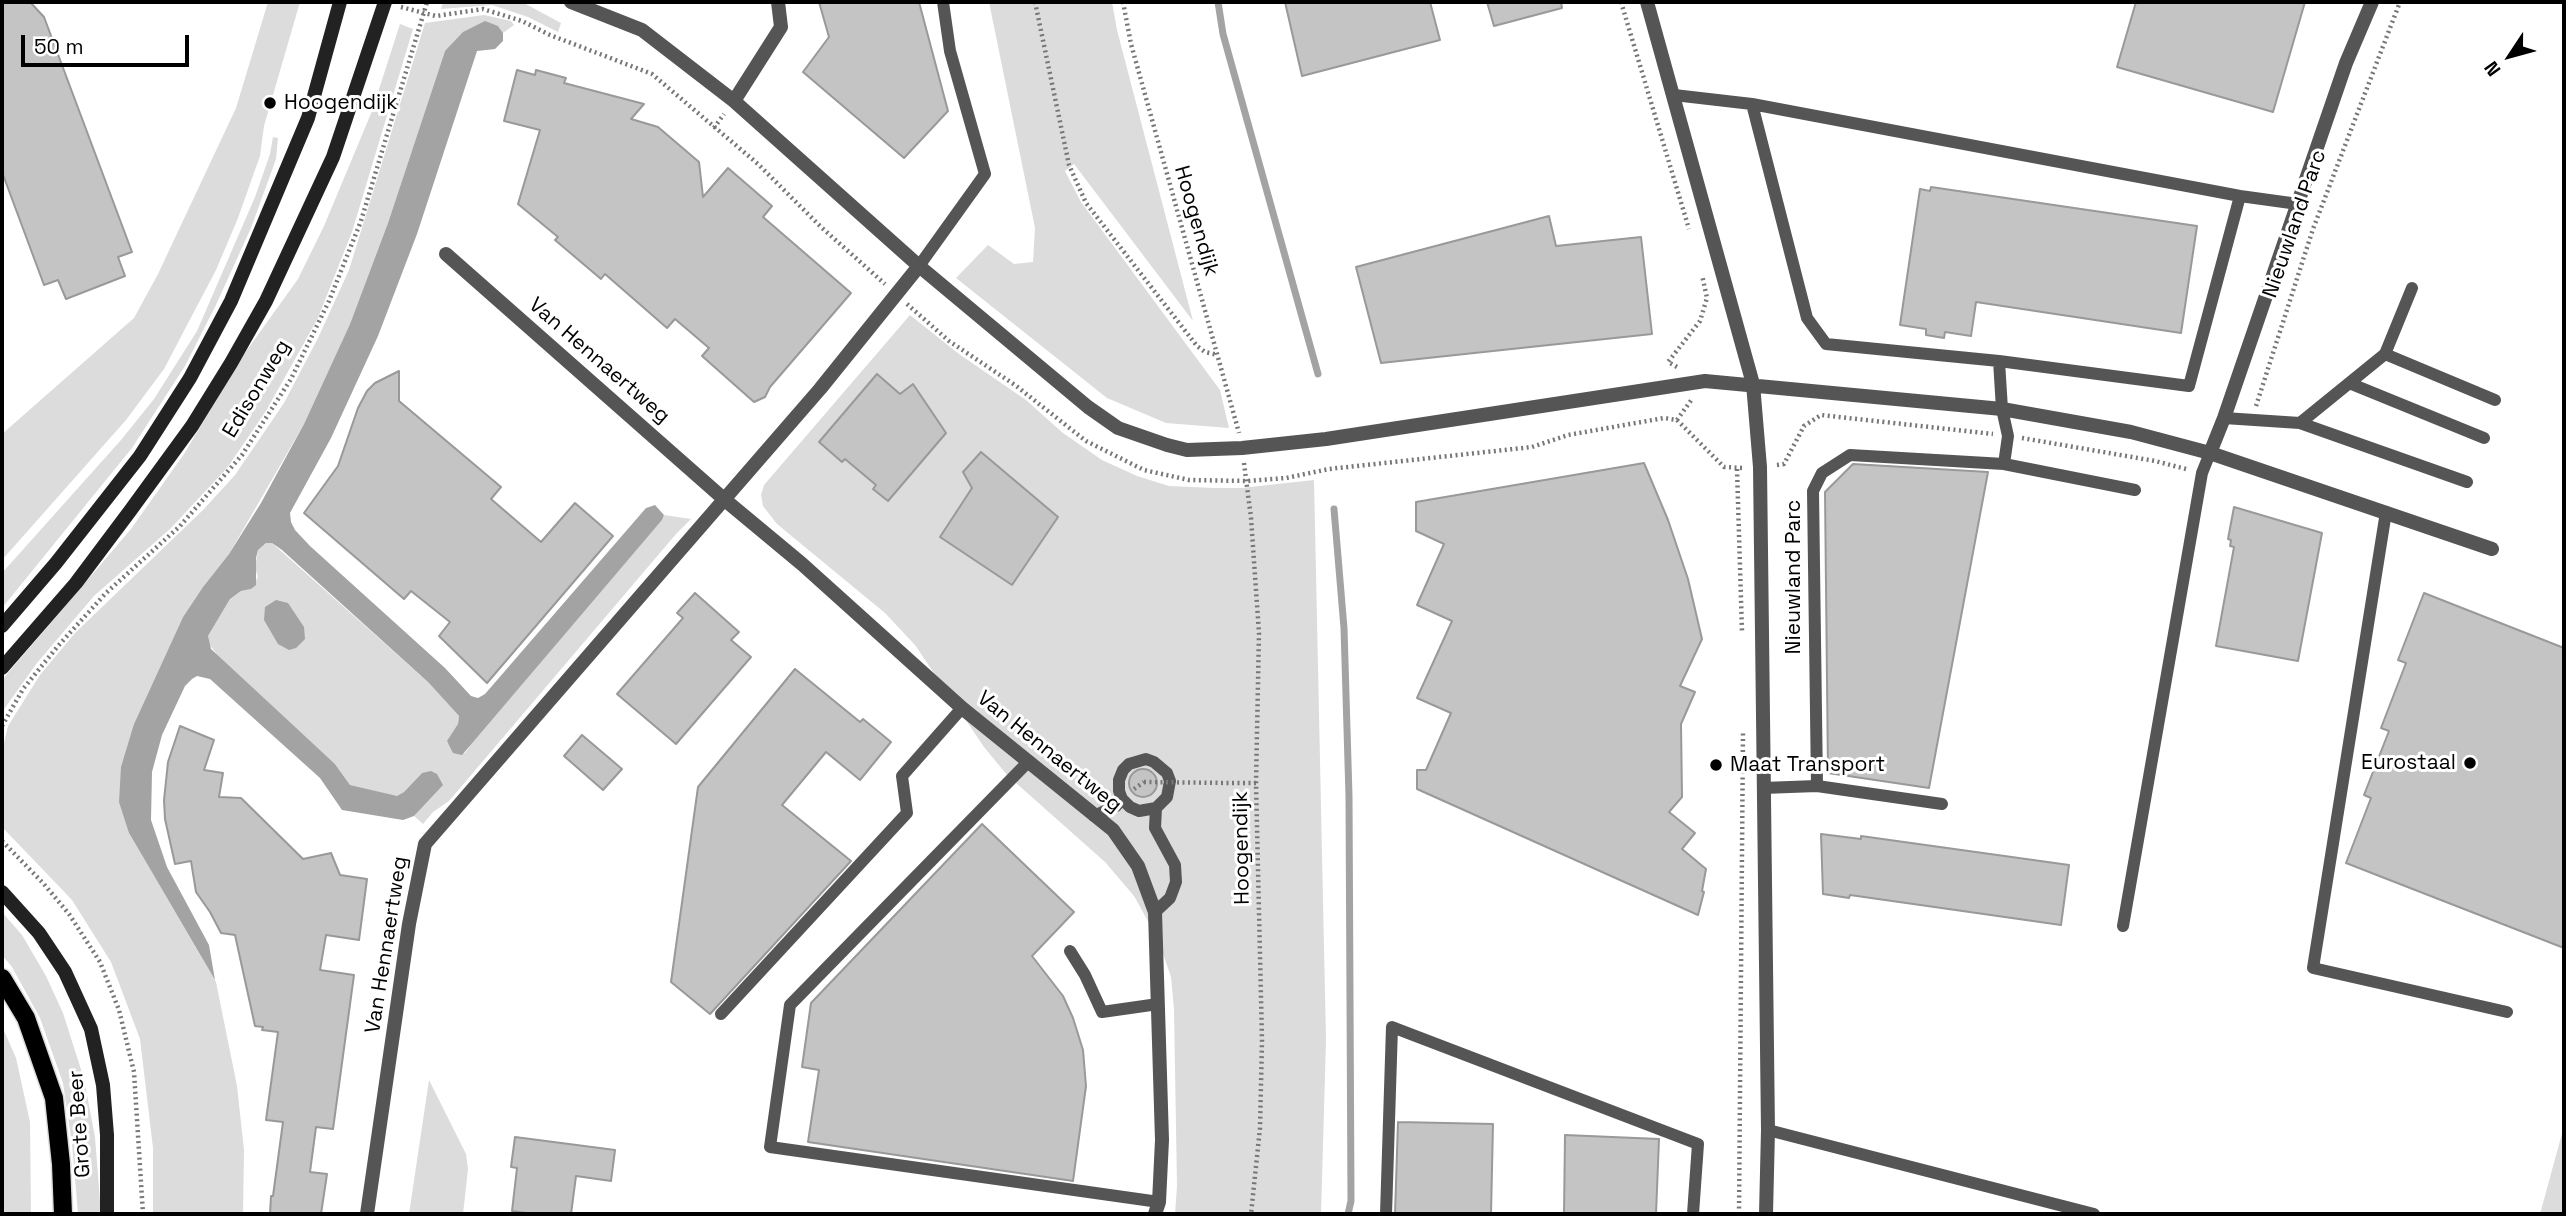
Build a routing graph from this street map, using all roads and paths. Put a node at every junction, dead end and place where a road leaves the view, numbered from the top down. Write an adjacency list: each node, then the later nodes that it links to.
1 (340, 2): 51 (main road)
2 (385, 2): 53 (main road, Edisonweg)
3 (427, 2): 13 (path, Edisonweg)
4 (571, 2): 15 (street)
5 (778, 2): 15 (street)
6 (943, 2): 21 (lane)
7 (1035, 2): 26 (path)
8 (1123, 2): 26 (path, Hoogendijk)
9 (1621, 2): 19 (path)
10 (1647, 2): 14 (street, Nieuwland Parc)
11 (2372, 2): 18 (street, Nieuwland Parc)
12 (2400, 2): 35 (path, Nieuwland Parc)
13 (422, 13): 24 (path); 55 (path, Edisonweg)
14 (1674, 95): 16 (lane); 30 (street, Nieuwland Parc)
15 (734, 101): 21 (street)
16 (1752, 104): 17 (lane); 27 (lane)
17 (2240, 195): 18 (lane); 27 (lane)
18 (2298, 204): 33 (street, Nieuwland Parc)
19 (1691, 236)
20 (446, 254): 48 (street, Van Hennaertweg)
21 (919, 266): 24 (street, Van Hennaertweg); 39 (street)
22 (1702, 274): 28 (path)
23 (2412, 288): 25 (lane)
24 (896, 295): 45 (path); 48 (street, Van Hennaertweg)
25 (2385, 354): 29 (lane); 31 (lane)
26 (1218, 355): 39 (path, Hoogendijk)
27 (1999, 361): 32 (lane)
28 (1705, 381): 30 (street); 34 (path); 39 (street)
29 (2349, 383): 36 (lane); 38 (lane)
30 (1753, 384): 32 (street); 42 (street, Nieuwland Parc)
31 (2495, 400)
32 (2003, 409): 37 (lane); 40 (street)
33 (2224, 418): 35 (lane); 40 (street, Nieuwland Parc)
34 (1677, 420): 43 (path); 45 (path)
35 (2251, 421): 36 (lane)
36 (2300, 423): 46 (lane)
37 (2008, 436): 41 (lane); 42 (path); 44 (path)
38 (2484, 438)
39 (1242, 448)
40 (2210, 453): 44 (lane); 49 (street)
41 (2004, 464): 47 (lane, Nieuwland Parc); 60 (lane, Nieuwland Parc)
42 (1760, 467): 43 (path); 61 (street, Nieuwland Parc)
43 (1737, 469): 52 (path)
44 (2202, 473): 68 (lane)
45 (1247, 481): 59 (path, Hoogendijk)
46 (2467, 482)
47 (2135, 490)
48 (725, 500): 54 (street, Van Hennaertweg); 78 (street, Van Hennaertweg)
49 (2386, 512): 50 (street); 72 (lane)
50 (2492, 549)
51 (2, 626)
52 (1742, 638)
53 (2, 668)
54 (962, 708): 57 (street, Van Hennaertweg); 73 (lane)
55 (2, 726)
56 (1743, 726): 82 (path)
57 (1029, 761): 65 (street, Van Hennaertweg); 75 (lane)
58 (1144, 782): 59 (path, bridge)
59 (1256, 783): 79 (path, Hoogendijk)
60 (1816, 786): 61 (lane); 63 (lane)
61 (1763, 788): 74 (street, Nieuwland Parc)
62 (1122, 799): 64 (lane); 64 (lane); 65 (lane)
63 (1942, 804)
64 (1156, 808): 67 (lane)
65 (1094, 816): 67 (street, Van Hennaertweg)
66 (2, 892): 77 (main road, Grote Beer)
67 (1156, 912): 71 (street, Van Hennaertweg)
68 (2123, 926)
69 (1070, 951): 71 (lane)
70 (2, 978): 76 (main road, Grote Beer)
71 (1158, 1004): 75 (street, Van Hennaertweg)
72 (2507, 1012)
73 (721, 1014)
74 (1768, 1130): 83 (street, Nieuwland Parc); 84 (lane)
75 (1157, 1208)
76 (63, 1214)
77 (107, 1214)
78 (367, 1214)
79 (1251, 1214)
80 (1385, 1214): 81 (lane)
81 (1693, 1214)
82 (1739, 1214)
83 (1766, 1214)
84 (2094, 1214)

